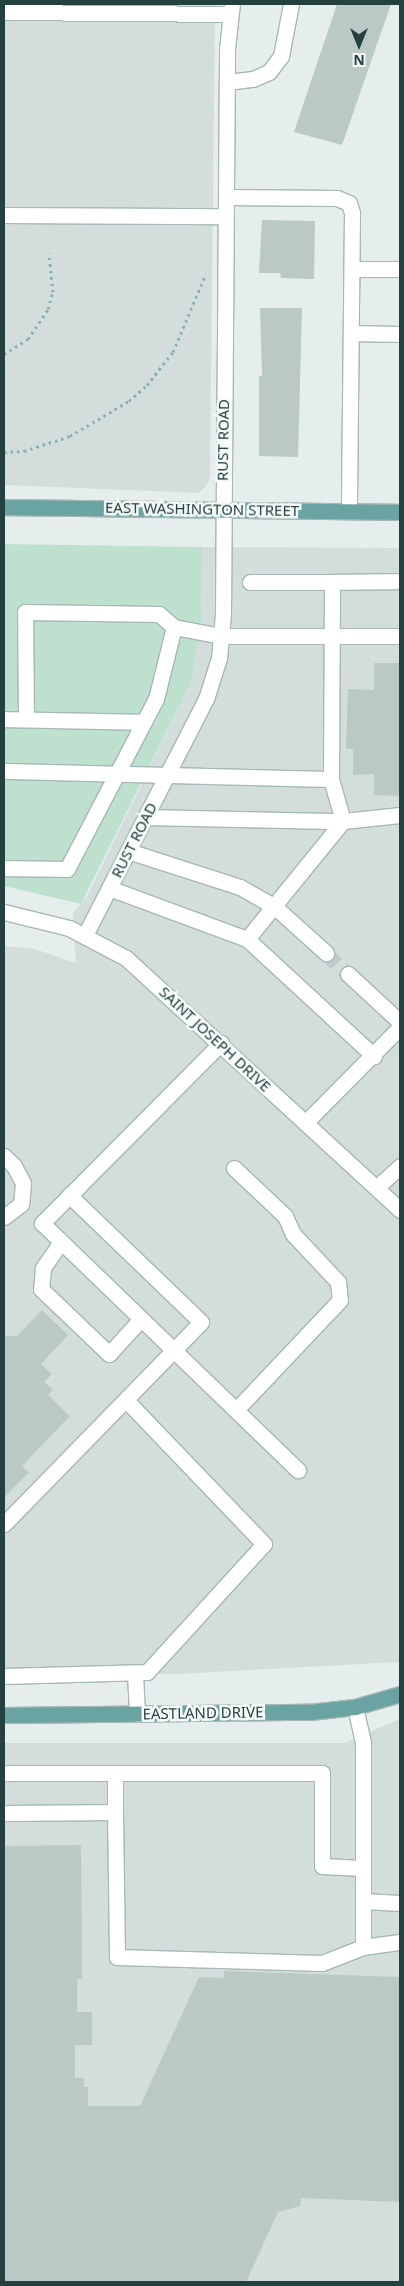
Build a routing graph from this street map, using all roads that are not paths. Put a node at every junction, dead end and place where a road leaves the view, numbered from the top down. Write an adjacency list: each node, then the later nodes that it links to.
1 (291, 4): 4 (street)
2 (231, 9): 3 (street); 4 (street, RUST ROAD)
3 (4, 12)
4 (227, 82): 5 (street, RUST ROAD)
5 (226, 197): 7 (street, RUST ROAD); 8 (street)
6 (4, 215): 7 (street)
7 (225, 216): 13 (street, RUST ROAD)
8 (352, 269): 9 (street); 10 (street)
9 (400, 269)
10 (351, 333): 11 (street); 14 (street)
11 (400, 334)
12 (4, 507): 13 (main road, EAST WASHINGTON STREET)
13 (222, 510): 14 (main road, EAST WASHINGTON STREET); 20 (street, RUST ROAD)
14 (349, 511): 15 (main road, EAST WASHINGTON STREET)
15 (400, 512)
16 (400, 581): 18 (street)
17 (250, 582): 18 (street)
18 (332, 582): 21 (street)
19 (174, 626): 20 (street); 24 (street); 25 (street)
20 (221, 636): 21 (street); 28 (street, RUST ROAD)
21 (332, 636): 22 (street); 29 (street)
22 (400, 636)
23 (4, 719): 24 (street)
24 (26, 719): 25 (street)
25 (144, 722): 27 (street)
26 (4, 771): 27 (street)
27 (118, 774): 28 (street); 34 (street)
28 (168, 774): 29 (street); 31 (street, RUST ROAD)
29 (332, 779): 32 (street)
30 (400, 815): 32 (street)
31 (145, 818): 32 (street); 33 (street, RUST ROAD)
32 (343, 821): 36 (street)
33 (128, 851): 35 (street, RUST ROAD); 36 (street)
34 (4, 868)
35 (109, 888): 38 (street, RUST ROAD); 39 (street)
36 (275, 907): 39 (street); 40 (street)
37 (4, 912): 38 (street, SAINT JOSEPH DRIVE)
38 (85, 935): 44 (street, SAINT JOSEPH DRIVE)
39 (247, 939): 45 (street)
40 (326, 953)
41 (348, 974): 42 (street)
42 (400, 1022)
43 (400, 1027): 45 (street)
44 (221, 1044): 46 (street, SAINT JOSEPH DRIVE); 51 (street)
45 (374, 1056): 46 (street)
46 (306, 1122): 50 (street, SAINT JOSEPH DRIVE)
47 (4, 1156): 53 (street)
48 (400, 1166): 50 (street)
49 (234, 1168): 58 (street)
50 (377, 1188): 52 (street, SAINT JOSEPH DRIVE)
51 (70, 1195): 54 (street); 56 (street)
52 (400, 1210)
53 (4, 1217)
54 (61, 1242): 55 (street); 55 (street)
55 (141, 1319): 56 (street)
56 (175, 1351): 57 (street); 58 (street)
57 (126, 1400): 60 (street); 61 (street)
58 (236, 1410): 59 (street)
59 (298, 1470)
60 (4, 1524)
61 (136, 1674): 62 (street); 65 (street)
62 (4, 1676)
63 (400, 1694): 64 (main road, EASTLAND DRIVE)
64 (355, 1707): 65 (main road, EASTLAND DRIVE); 71 (street)
65 (137, 1714): 66 (main road, EASTLAND DRIVE)
66 (4, 1715)
67 (4, 1773): 68 (street)
68 (115, 1773): 69 (street); 71 (street)
69 (114, 1812): 70 (street); 75 (street)
70 (4, 1813)
71 (363, 1868): 72 (street)
72 (363, 1901): 73 (street); 75 (street)
73 (400, 1902)
74 (400, 1942): 75 (street)
75 (363, 1947)

